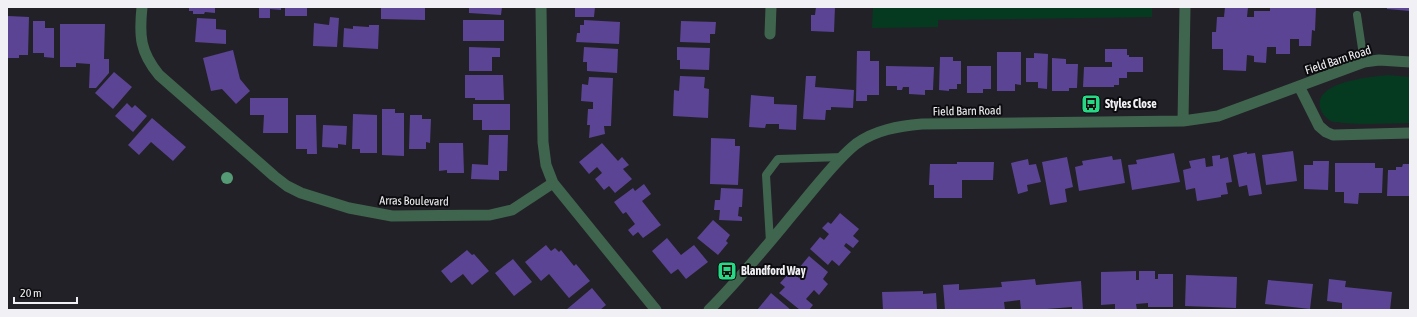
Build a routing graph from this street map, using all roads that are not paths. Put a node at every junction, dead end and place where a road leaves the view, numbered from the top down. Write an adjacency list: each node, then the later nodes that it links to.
1 (142, 7): 13 (street, Arras Boulevard)
2 (541, 7): 13 (street)
3 (771, 7): 6 (street)
4 (1185, 7): 10 (street)
5 (1357, 15): 7 (lane)
6 (770, 34)
7 (1364, 62): 8 (street, Field Barn Road); 9 (street, Field Barn Road)
8 (1410, 62)
9 (1299, 86): 10 (street, Field Barn Road); 11 (street, Field Barn Road)
10 (1183, 121): 12 (street, Field Barn Road)
11 (1410, 133)
12 (844, 157): 14 (street, Field Barn Road); 14 (lane)
13 (553, 183): 15 (street)
14 (770, 242): 16 (street, Field Barn Road)
15 (656, 310)
16 (709, 310)

